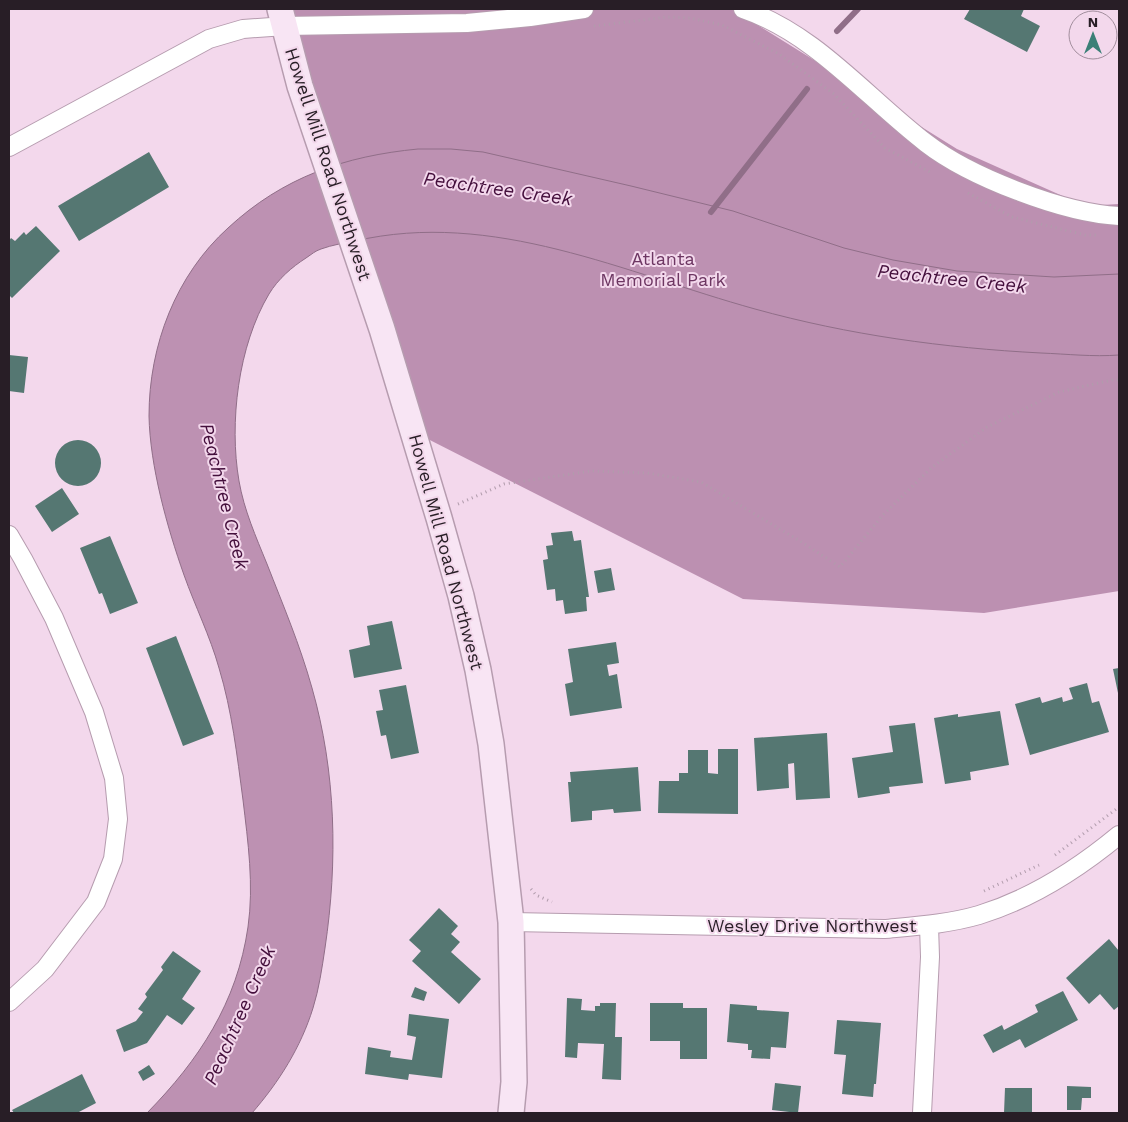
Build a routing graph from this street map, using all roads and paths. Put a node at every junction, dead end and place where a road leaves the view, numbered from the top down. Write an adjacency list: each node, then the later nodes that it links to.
1 (584, 9): 3 (street)
2 (743, 9): 8 (street)
3 (282, 17): 5 (street); 20 (main road, Howell Mill Road Northwest)
4 (590, 27): 6 (path)
5 (9, 147)
6 (935, 174)
7 (960, 189): 9 (path)
8 (1119, 216)
9 (1102, 235)
10 (1119, 380): 11 (path)
11 (451, 508)
12 (9, 535): 22 (street)
13 (1119, 807): 15 (path)
14 (1119, 835): 21 (street, Wesley Drive Northwest)
15 (1053, 857)
16 (1045, 862): 18 (path)
17 (526, 884): 19 (path)
18 (976, 894)
19 (554, 903)
20 (511, 922): 21 (street, Wesley Drive Northwest); 23 (main road, Howell Mill Road Northwest)
21 (930, 925): 24 (street)
22 (9, 1002)
23 (511, 1113)
24 (922, 1113)

